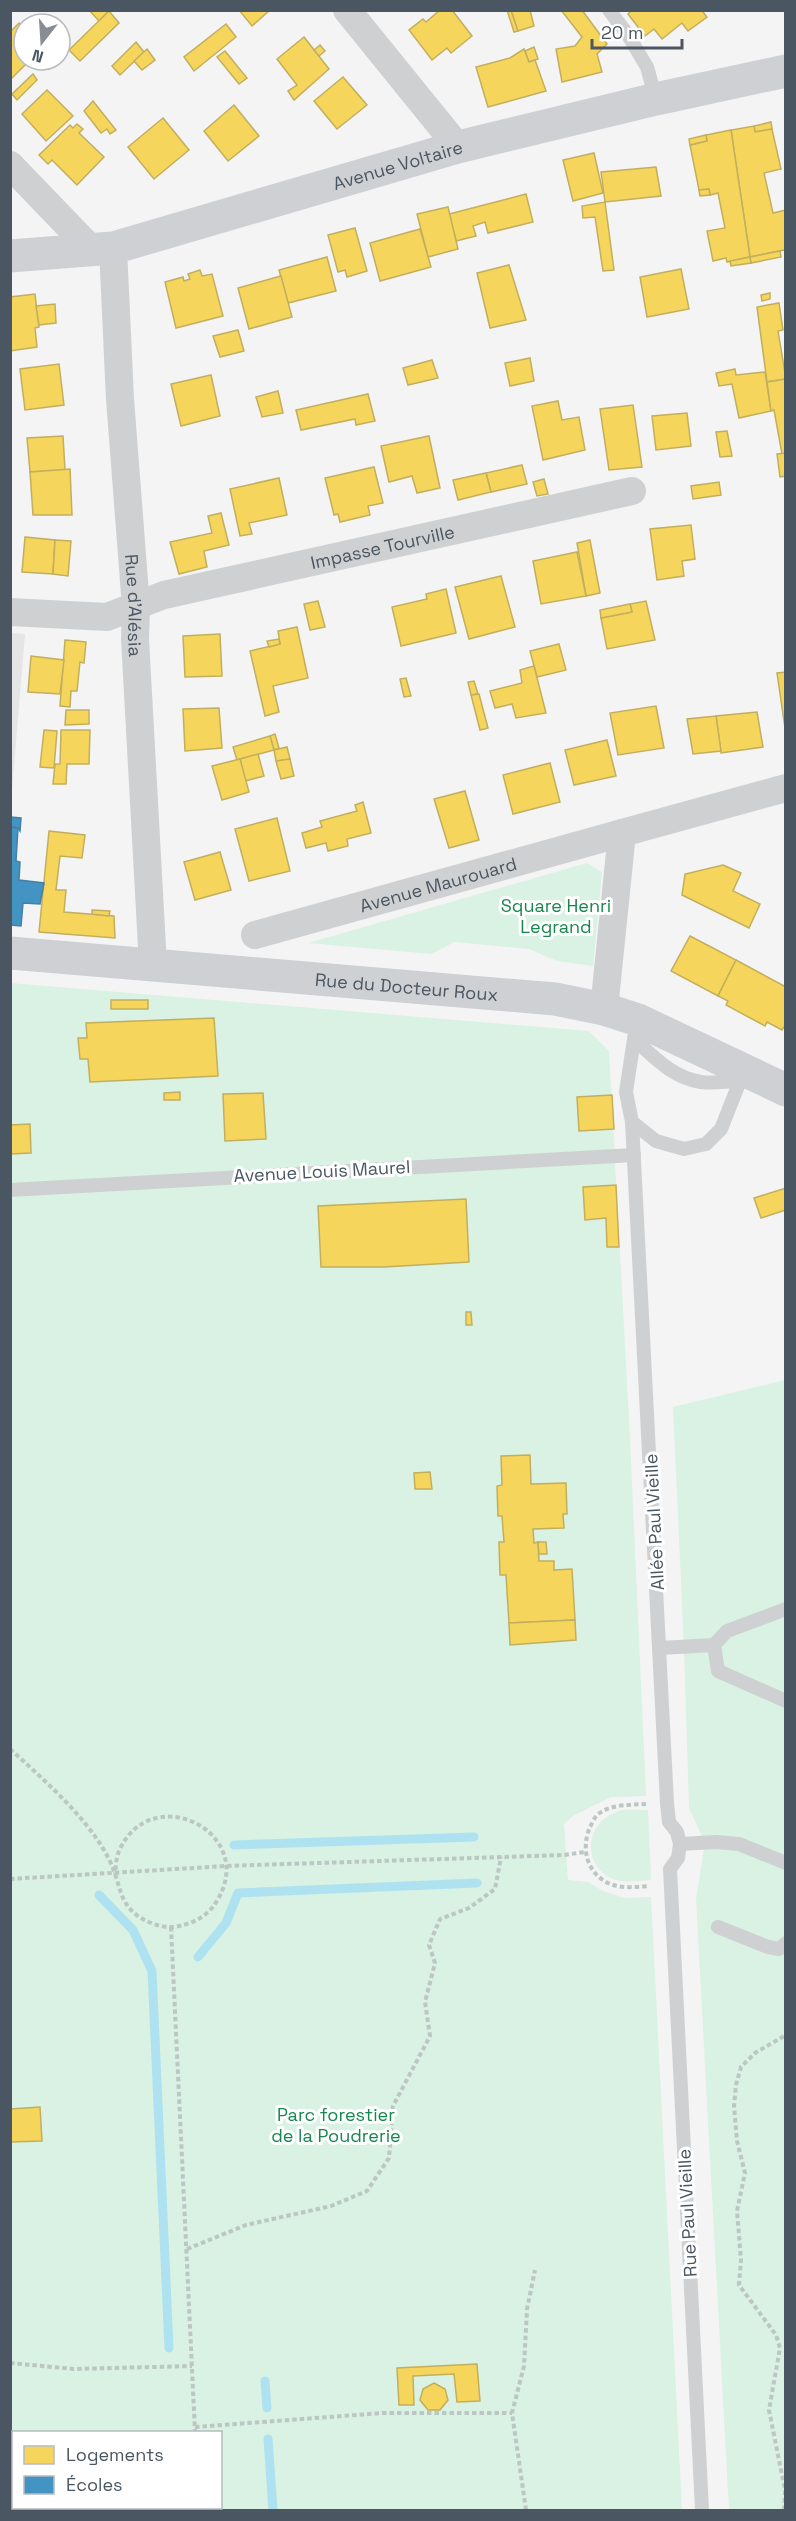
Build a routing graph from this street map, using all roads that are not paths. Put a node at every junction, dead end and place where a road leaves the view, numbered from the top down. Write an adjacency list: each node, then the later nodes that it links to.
1 (347, 10): 5 (street)
2 (609, 10): 4 (lane)
3 (786, 71): 4 (main road, Avenue Voltaire)
4 (656, 99): 5 (main road, Avenue Voltaire)
5 (458, 147): 7 (main road, Avenue Voltaire)
6 (10, 165): 7 (street)
7 (102, 248): 8 (main road, Avenue Voltaire); 10 (street, Rue d'Alésia)
8 (10, 256)
9 (632, 491): 10 (street, Impasse Tourville)
10 (136, 607): 11 (street, Impasse Tourville); 16 (street, Rue d'Alésia)
11 (10, 612)
12 (786, 788): 13 (street, Avenue Maurouard)
13 (622, 833): 14 (street, Avenue Maurouard); 17 (street)
14 (255, 935)
15 (10, 953): 16 (main road, Rue du Docteur Roux)
16 (153, 965): 17 (main road, Rue du Docteur Roux)
17 (604, 1009): 18 (main road, Rue du Docteur Roux)
18 (636, 1030): 19 (main road, Rue du Docteur Roux); 21 (lane)
19 (743, 1075): 20 (main road, Rue du Docteur Roux); 21 (lane)
20 (786, 1090)
21 (632, 1122): 22 (lane, Allée Paul Vieille)
22 (634, 1155): 23 (lane, Avenue Louis Maurel); 26 (lane, Allée Paul Vieille)
23 (10, 1190)
24 (782, 1614): 25 (lane)
25 (714, 1645): 26 (lane); 27 (lane)
26 (660, 1648): 28 (lane, Allée Paul Vieille)
27 (786, 1701)
28 (680, 1844): 29 (lane); 32 (lane, Rue Paul Vieille)
29 (786, 1863)
30 (718, 1927): 31 (lane)
31 (786, 1943)
32 (702, 2511)

